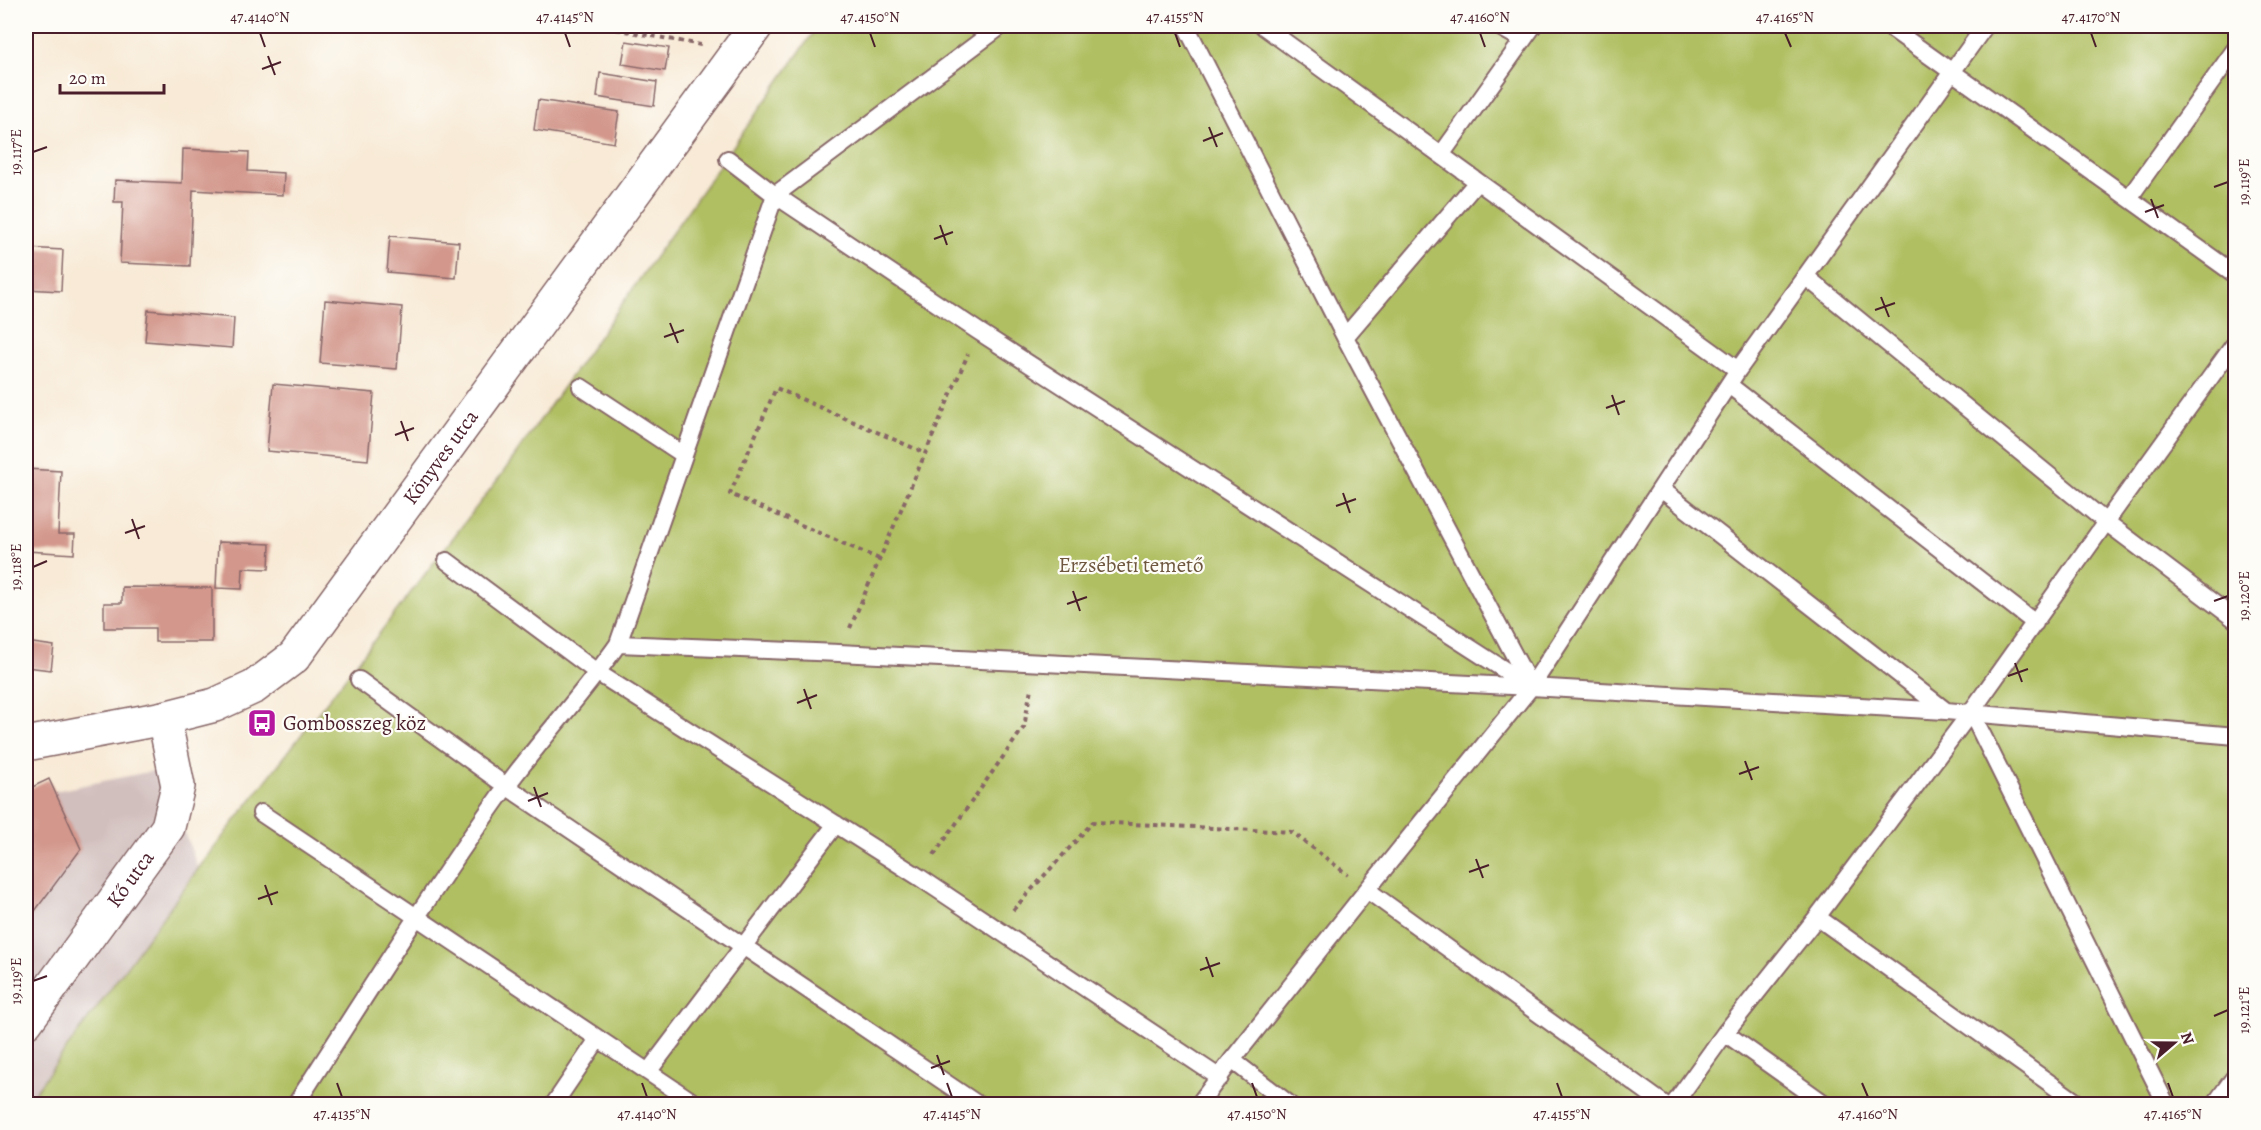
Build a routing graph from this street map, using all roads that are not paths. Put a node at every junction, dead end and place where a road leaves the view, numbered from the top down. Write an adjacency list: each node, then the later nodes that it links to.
1 (756, 26): 36 (street, Könyves utca)
2 (1001, 26): 15 (lane)
3 (1186, 26): 19 (lane)
4 (1263, 26): 12 (lane)
5 (1498, 26): 9 (lane)
6 (1533, 26): 9 (lane)
7 (1888, 26): 11 (lane)
8 (1985, 26): 11 (lane)
9 (1522, 40): 12 (lane)
10 (2235, 48): 16 (lane)
11 (1952, 71): 16 (lane); 18 (lane)
12 (1441, 155): 14 (lane)
13 (728, 159): 15 (lane)
14 (1477, 182): 19 (lane); 21 (lane)
15 (775, 195): 24 (lane); 33 (lane)
16 (2129, 198): 17 (lane)
17 (2235, 275)
18 (1805, 276): 21 (lane); 26 (lane)
19 (1345, 338): 33 (lane)
20 (2235, 342): 26 (lane)
21 (1738, 370): 22 (lane)
22 (1729, 385): 25 (lane); 29 (lane)
23 (581, 387): 24 (lane)
24 (684, 455): 30 (lane)
25 (1661, 489): 33 (lane); 34 (lane)
26 (2106, 522): 28 (lane); 29 (lane)
27 (447, 561): 31 (lane)
28 (2235, 620)
29 (2035, 623): 35 (lane)
30 (618, 644): 31 (lane); 33 (lane)
31 (598, 673): 39 (lane); 41 (lane)
32 (359, 680): 39 (lane)
33 (1531, 687): 34 (lane); 42 (lane)
34 (1946, 711): 35 (lane)
35 (1971, 712): 37 (lane); 43 (lane); 63 (lane)
36 (164, 718): 38 (street, Könyves utca); 46 (street, Kő utca)
37 (2235, 736)
38 (26, 744)
39 (506, 786): 44 (lane); 45 (lane)
40 (261, 813): 44 (lane)
41 (836, 824): 45 (lane); 52 (lane)
42 (1367, 890): 49 (lane); 59 (lane)
43 (1816, 916): 47 (lane); 62 (lane)
44 (416, 917): 48 (lane); 53 (lane)
45 (742, 946): 50 (lane); 56 (lane)
46 (26, 1022)
47 (1725, 1033): 60 (lane); 61 (lane)
48 (598, 1039): 50 (lane); 54 (lane)
49 (1232, 1060): 52 (lane); 58 (lane)
50 (648, 1072): 55 (lane)
51 (2235, 1075): 64 (lane)
52 (1220, 1078): 57 (lane)
53 (296, 1104)
54 (554, 1104)
55 (696, 1104)
56 (977, 1104)
57 (1200, 1104)
58 (1289, 1104)
59 (1664, 1104)
60 (1674, 1104)
61 (1825, 1104)
62 (2079, 1104)
63 (2166, 1104)
64 (2215, 1104)

